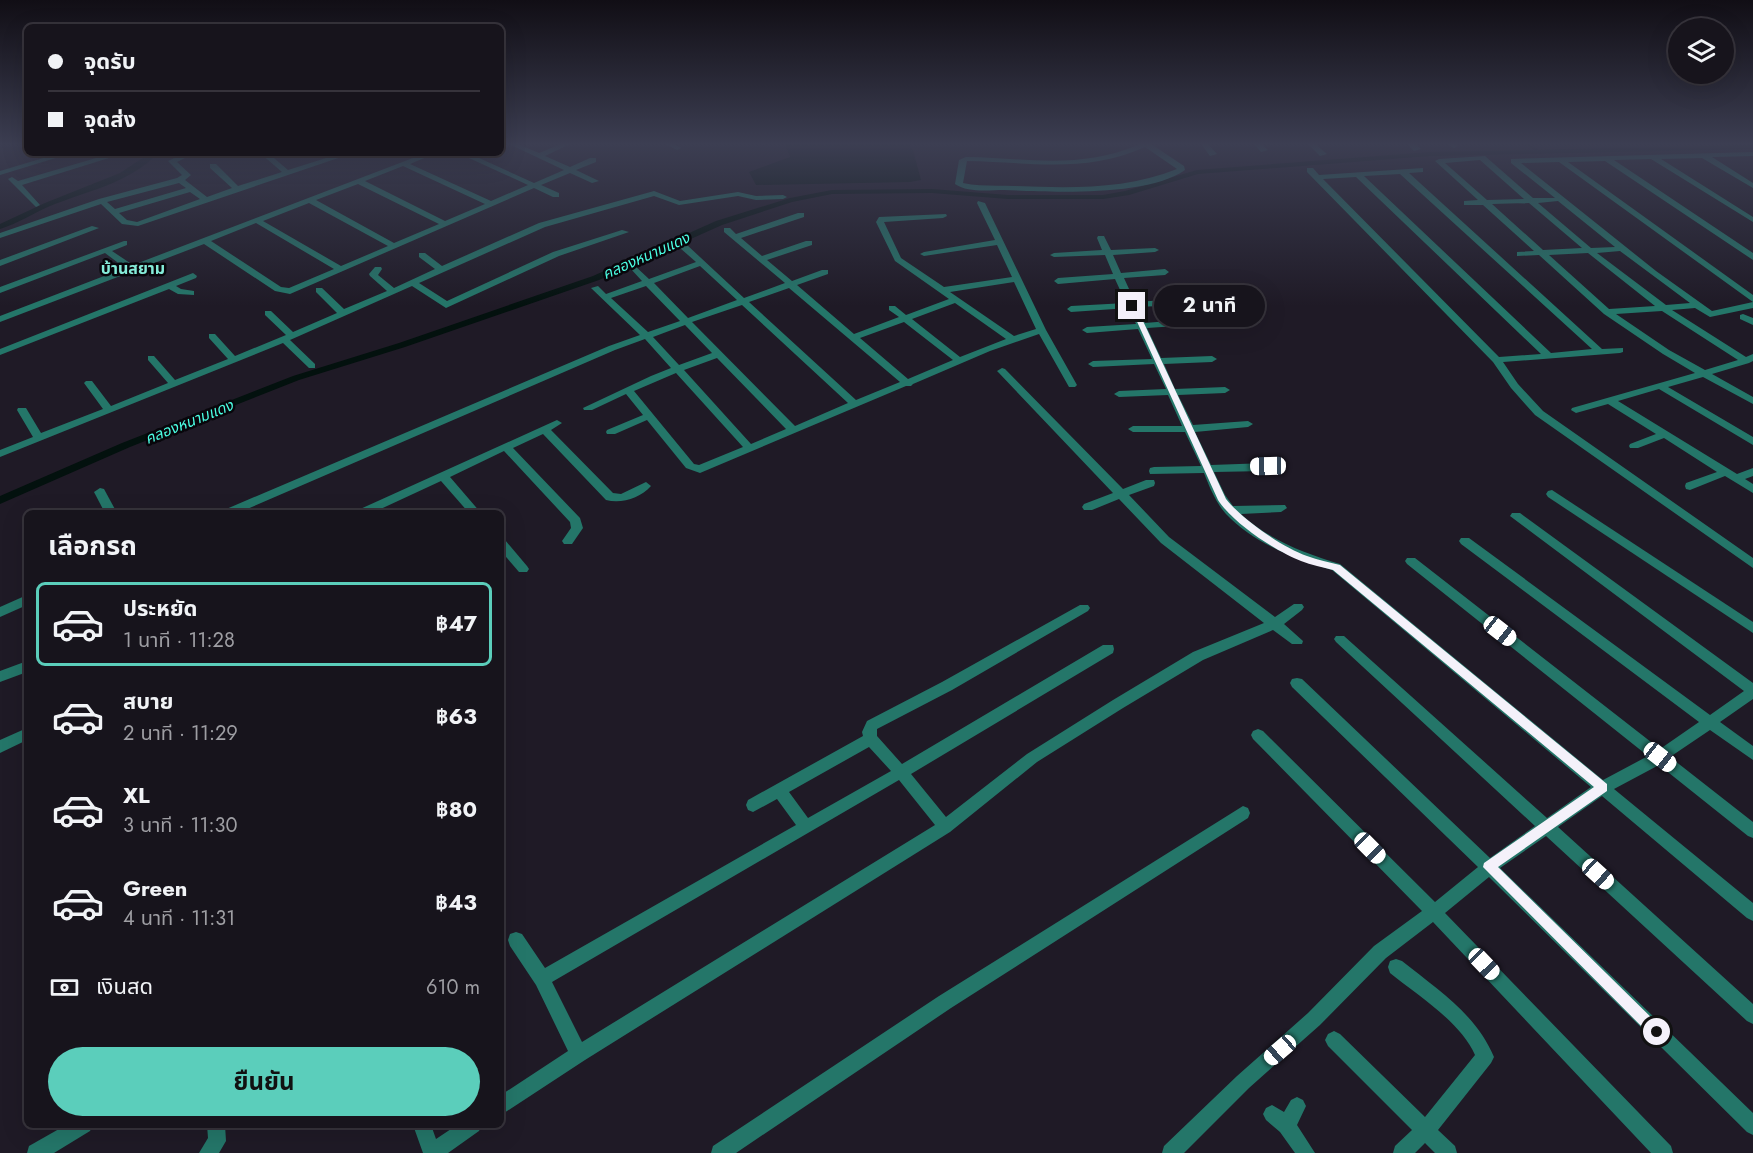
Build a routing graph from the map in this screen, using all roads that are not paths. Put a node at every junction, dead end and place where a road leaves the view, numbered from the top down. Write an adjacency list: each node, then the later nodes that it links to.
1 (29, 198): 31 (street)
2 (114, 198): 24 (street)
3 (161, 198): 32 (street)
4 (202, 198): 25 (street)
5 (215, 198): 25 (street)
6 (315, 198): 22 (street)
7 (391, 198): 37 (street)
8 (478, 198): 28 (street)
9 (505, 198): 28 (street)
10 (637, 198): 68 (street)
11 (666, 198): 12 (street)
12 (713, 198)
13 (1337, 198): 122 (street)
14 (1383, 198): 117 (street)
15 (1431, 198): 113 (street)
16 (1478, 198): 30 (street)
17 (1527, 198): 26 (street)
18 (1560, 198): 90 (street)
19 (1613, 198): 87 (street)
20 (1665, 198): 60 (street)
21 (1718, 198): 36 (street)
22 (309, 200): 35 (street); 48 (street)
23 (1555, 200): 26 (street)
24 (102, 201): 32 (street); 41 (street)
25 (207, 201): 32 (street)
26 (1531, 201): 30 (street); 54 (street)
27 (981, 203): 45 (street)
28 (491, 204): 37 (street)
29 (1467, 204): 30 (street)
30 (1484, 204): 55 (street)
31 (36, 205)
32 (113, 212)
33 (801, 215): 42 (street)
34 (943, 216): 82 (street)
35 (256, 220): 44 (street); 66 (street)
36 (1753, 220)
37 (445, 224): 48 (street)
38 (95, 228): 62 (street)
39 (727, 230): 42 (street)
40 (625, 232): 75 (street)
41 (0, 236)
42 (735, 237): 61 (street)
43 (1101, 238): 53 (street)
44 (204, 240): 64 (street); 66 (street)
45 (999, 242): 56 (street); 73 (street)
46 (124, 243): 51 (street)
47 (809, 243): 61 (street)
48 (394, 246): 66 (street)
49 (683, 246): 63 (street)
50 (1617, 249): 54 (street)
51 (106, 250): 64 (street); 80 (street)
52 (1155, 250): 53 (street)
53 (1107, 251): 59 (street); 72 (street)
54 (1592, 251): 55 (street); 94 (street)
55 (1539, 253): 57 (street); 96 (street)
56 (924, 254)
57 (1520, 254)
58 (422, 255): 68 (street)
59 (1054, 255)
60 (1753, 257)
61 (761, 259): 77 (street)
62 (0, 263)
63 (702, 263): 76 (street); 88 (street)
64 (131, 268): 100 (street)
65 (634, 268): 76 (street)
66 (341, 269)
67 (378, 269): 83 (street)
68 (441, 270): 75 (street)
69 (825, 272): 77 (street)
70 (1165, 272): 72 (street)
71 (193, 276): 78 (street)
72 (1118, 276): 74 (street); 91 (street)
73 (1017, 279): 82 (street); 106 (street)
74 (1058, 281)
75 (412, 282): 83 (street)
76 (648, 282): 85 (street); 102 (street)
77 (791, 284): 88 (street); 111 (street)
78 (169, 285): 84 (street); 115 (street)
79 (595, 288): 85 (street)
80 (0, 290)
81 (319, 290): 98 (street)
82 (944, 290): 86 (street)
83 (393, 291): 98 (street)
84 (191, 293)
85 (606, 297): 108 (street)
86 (957, 299): 101 (street); 112 (street)
87 (1753, 299)
88 (743, 300): 102 (street); 141 (street)
89 (1180, 302): 91 (street)
90 (1753, 305)
91 (1132, 306): 95 (street); 105 (street)
92 (1692, 306): 94 (street)
93 (892, 308): 101 (street)
94 (1662, 308): 96 (street); 119 (street)
95 (1071, 309)
96 (1607, 312): 129 (street)
97 (268, 313): 110 (street)
98 (343, 313): 110 (street)
99 (1743, 317): 104 (street)
100 (0, 319)
101 (905, 319): 111 (street); 123 (street)
102 (686, 320): 108 (street); 116 (street)
103 (1192, 322): 105 (street)
104 (1753, 322)
105 (1141, 324): 107 (street); 124 (street)
106 (1041, 330): 112 (street); 133 (street)
107 (1087, 330)
108 (646, 335): 127 (street); 178 (street)
109 (212, 336): 121 (street)
110 (288, 337): 121 (street); 126 (street)
111 (854, 338): 132 (street)
112 (1013, 340): 123 (street)
113 (1598, 350): 114 (street); 117 (street)
114 (1620, 350)
115 (0, 352)
116 (719, 354): 127 (street); 152 (street)
117 (1548, 355): 122 (street)
118 (151, 358): 131 (street)
119 (1751, 358): 129 (street)
120 (1212, 359): 124 (street)
121 (234, 360): 131 (street)
122 (1497, 360): 187 (street)
123 (960, 361): 132 (street)
124 (1158, 362): 125 (street); 137 (street)
125 (1093, 364)
126 (312, 366)
127 (678, 370): 135 (street); 159 (street)
128 (1002, 371): 173 (street)
129 (1701, 372): 134 (street); 140 (street)
130 (89, 383): 144 (street)
131 (174, 384): 144 (street)
132 (908, 384): 141 (street)
133 (1072, 385)
134 (1660, 386): 139 (street); 156 (street)
135 (628, 390): 142 (street); 146 (street)
136 (1225, 390): 137 (street)
137 (1172, 393): 138 (street); 151 (street)
138 (1119, 394)
139 (1610, 400): 145 (street); 154 (street)
140 (1753, 401)
141 (856, 405): 152 (street)
142 (588, 408)
143 (22, 410): 155 (street)
144 (109, 410): 155 (street)
145 (1576, 410)
146 (649, 416): 153 (street); 159 (street)
147 (557, 423): 149 (street)
148 (1248, 424): 151 (street)
149 (544, 429): 158 (street); 169 (street)
150 (1133, 429): 151 (street)
151 (1189, 429): 162 (street)
152 (794, 431): 159 (street)
153 (611, 432)
154 (1665, 434): 157 (street); 164 (street)
155 (39, 438): 160 (street)
156 (1753, 442)
157 (1634, 446)
158 (506, 447): 166 (street); 183 (street)
159 (750, 449)
160 (0, 454)
161 (1268, 466): 162 (street)
162 (1207, 468): 163 (street); 181 (street)
163 (1154, 471)
164 (1726, 472): 167 (street); 170 (street)
165 (1753, 472): 167 (street)
166 (443, 476): 179 (street); 180 (street)
167 (1737, 479): 171 (street)
168 (1150, 483): 173 (street)
169 (646, 486)
170 (1690, 486)
171 (1753, 489)
172 (100, 492): 177 (street)
173 (1119, 494): 175 (street); 193 (street)
174 (1552, 494): 194 (street)
175 (1088, 507)
176 (1281, 508): 181 (street)
177 (109, 510)
178 (235, 510)
179 (378, 510)
180 (472, 510)
181 (1230, 511): 210 (street)
182 (1516, 516): 201 (street)
183 (568, 541)
184 (1465, 541): 202 (street)
185 (504, 547): 188 (street)
186 (1411, 561): 208 (street)
187 (1753, 564)
188 (523, 569)
189 (24, 601): 192 (street)
190 (1298, 607): 193 (street)
191 (1084, 608): 205 (street)
192 (0, 612)
193 (1276, 623): 196 (street); 215 (street)
194 (1753, 628)
195 (1340, 639): 216 (street)
196 (1297, 641)
197 (1108, 649): 209 (street)
198 (24, 667): 199 (street)
199 (0, 677)
200 (1297, 683): 218 (street)
201 (1753, 691): 202 (street)
202 (1708, 721): 207 (street); 208 (street)
203 (24, 735): 206 (street)
204 (1258, 735): 219 (street)
205 (871, 739): 209 (street); 211 (street)
206 (0, 747)
207 (1753, 754)
208 (1660, 757): 210 (street); 217 (street)
209 (902, 772): 214 (street); 215 (street)
210 (1602, 788): 216 (street); 220 (street)
211 (779, 790): 212 (street); 214 (street)
212 (753, 805)
213 (1243, 813): 238 (street)
214 (807, 827): 223 (street)
215 (945, 827): 226 (street)
216 (1547, 827): 218 (street); 224 (street)
217 (1753, 831)
218 (1489, 867): 219 (street); 229 (street)
219 (1434, 912): 239 (street); 243 (street)
220 (1753, 913)
221 (516, 940): 223 (street)
222 (1396, 968): 234 (street)
223 (542, 979): 226 (street)
224 (1753, 1016)
225 (1334, 1040): 234 (street)
226 (579, 1054): 227 (street)
227 (504, 1104)
228 (1297, 1106): 240 (street)
229 (1753, 1126)
230 (79, 1128): 235 (street)
231 (216, 1128): 236 (street)
232 (423, 1128): 237 (street)
233 (469, 1128): 237 (street)
234 (1426, 1130): 241 (street); 242 (street)
235 (36, 1153)
236 (207, 1153)
237 (432, 1153)
238 (720, 1153)
239 (1171, 1153)
240 (1306, 1153)
241 (1402, 1153)
242 (1448, 1153)
243 (1664, 1153)

